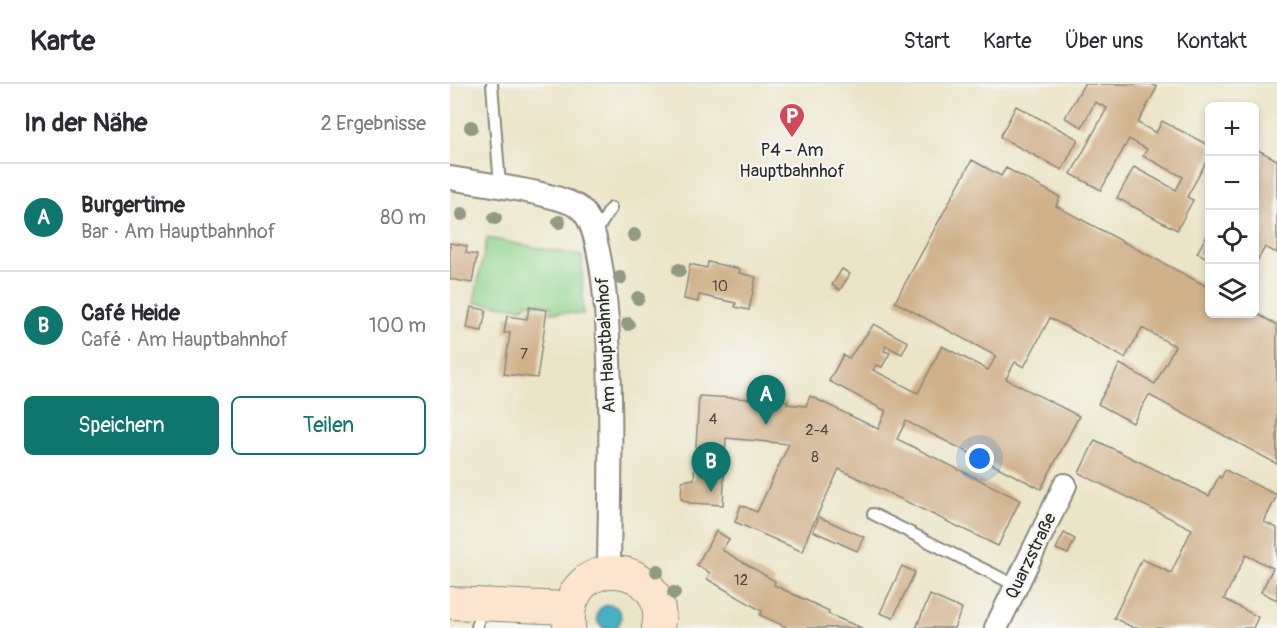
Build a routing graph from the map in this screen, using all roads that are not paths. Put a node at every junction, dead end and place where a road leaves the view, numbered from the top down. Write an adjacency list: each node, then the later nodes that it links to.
1 (492, 84): 3 (lane)
2 (450, 178): 3 (street, Am Hauptbahnhof)
3 (500, 187): 5 (street, Am Hauptbahnhof)
4 (611, 208): 5 (lane)
5 (595, 234): 8 (street, Am Hauptbahnhof)
6 (1065, 485): 9 (street, Quarzstraße)
7 (873, 514): 9 (lane)
8 (609, 571): 11 (street); 12 (street)
9 (1017, 586): 13 (street, Quarzstraße)
10 (469, 612): 11 (street)
11 (569, 618)
12 (660, 627)
13 (996, 628)

